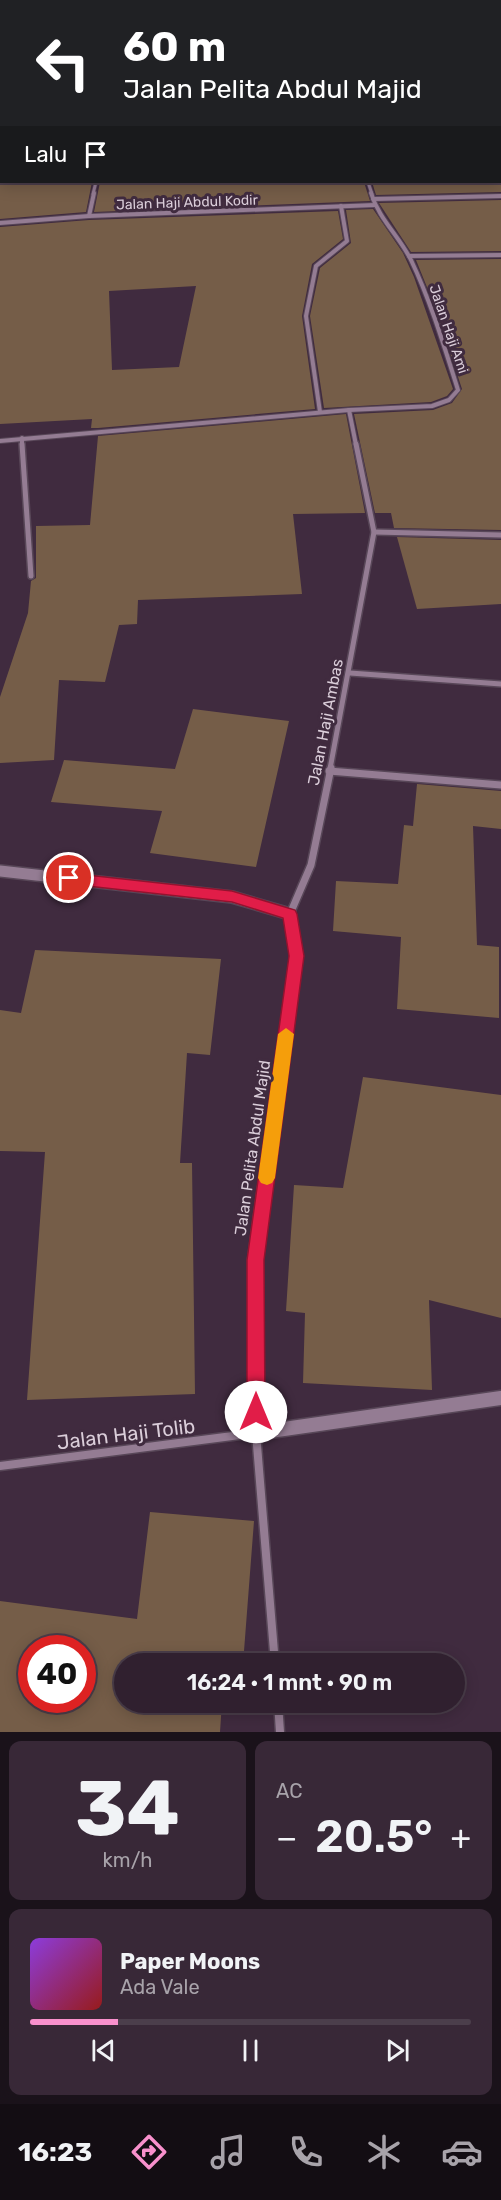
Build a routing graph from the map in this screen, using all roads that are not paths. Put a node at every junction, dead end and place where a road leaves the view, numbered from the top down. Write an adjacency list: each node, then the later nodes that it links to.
1 (96, 183): 7 (street)
2 (368, 183): 4 (street, Jalan Haji Ami)
3 (501, 196): 4 (street)
4 (373, 199): 5 (street, Jalan Haji Ami)
5 (375, 205): 6 (street, Jalan Haji Abdul Kodir); 10 (street, Jalan Haji Ami)
6 (341, 206): 7 (street, Jalan Haji Abdul Kodir); 12 (street)
7 (88, 216): 8 (street, Jalan Haji Abdul Kodir)
8 (0, 223)
9 (501, 255): 10 (street)
10 (409, 256): 11 (street, Jalan Haji Ami)
11 (349, 410): 12 (street); 15 (street, Jalan Haji Ambas)
12 (320, 412): 13 (street)
13 (22, 438): 14 (street); 17 (street)
14 (0, 441)
15 (374, 532): 16 (street); 18 (street, Jalan Haji Ambas)
16 (501, 535)
17 (31, 576)
18 (350, 673): 19 (street); 20 (street, Jalan Haji Ambas)
19 (501, 684)
20 (329, 771): 21 (street); 23 (street, Jalan Haji Ambas)
21 (501, 785)
22 (0, 871): 23 (street)
23 (290, 914): 25 (street, Jalan Pelita Abdul Majid)
24 (501, 1398): 25 (street)
25 (256, 1433): 26 (street, Jalan Haji Tolib); 27 (street)
26 (0, 1466)
27 (274, 1653)
28 (279, 1713): 29 (street)
29 (280, 1732)

